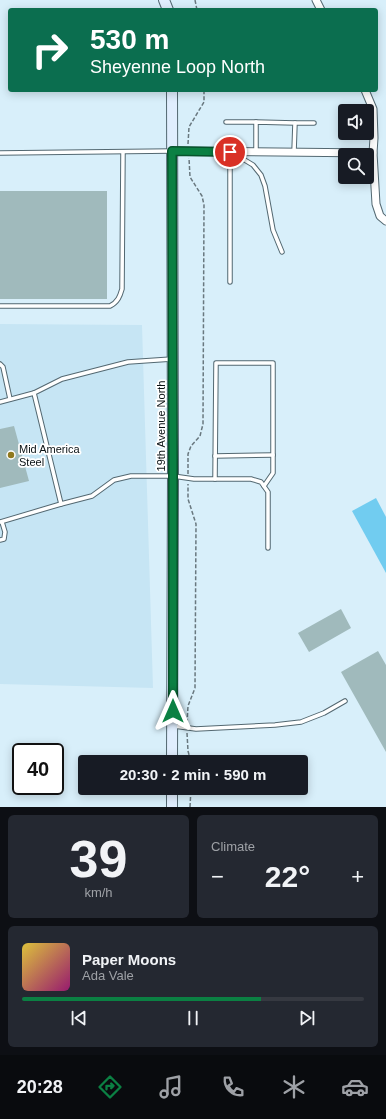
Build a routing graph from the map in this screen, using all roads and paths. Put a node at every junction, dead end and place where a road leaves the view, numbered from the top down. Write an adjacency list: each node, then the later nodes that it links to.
1 (172, 92): 9 (street, 19th Avenue North)
2 (204, 92): 10 (path)
3 (365, 92): 8 (street)
4 (226, 122): 5 (lane)
5 (256, 122): 6 (lane); 13 (lane)
6 (295, 123): 7 (lane); 14 (lane)
7 (314, 123)
8 (373, 148)
9 (172, 151): 10 (street); 11 (lane); 22 (street, 19th Avenue North)
10 (188, 151): 12 (street); 30 (path)
11 (123, 152): 15 (lane); 21 (lane)
12 (230, 152): 13 (street); 19 (lane); 20 (lane)
13 (256, 152): 14 (street)
14 (294, 152): 16 (street)
15 (0, 153)
16 (338, 153)
17 (374, 170): 18 (street)
18 (386, 221)
19 (282, 252)
20 (230, 282)
21 (0, 306)
22 (173, 359): 24 (lane); 29 (street, 19th Avenue North)
23 (0, 364): 25 (lane)
24 (34, 393): 25 (lane); 33 (lane)
25 (10, 399): 26 (lane)
26 (0, 402)
27 (273, 455): 28 (lane); 28 (lane); 32 (lane)
28 (216, 456): 31 (lane)
29 (173, 476): 30 (lane); 33 (lane); 38 (street, 19th Avenue North)
30 (188, 478): 31 (lane); 39 (path)
31 (215, 479): 32 (lane)
32 (264, 486): 36 (lane)
33 (61, 504): 34 (lane)
34 (1, 522): 35 (lane)
35 (0, 540)
36 (268, 548)
37 (345, 701): 39 (lane)
38 (173, 726): 39 (lane); 40 (street, 19th Avenue North)
39 (187, 728): 41 (path)
40 (172, 755)
41 (189, 755)
42 (172, 795): 44 (street)
43 (191, 795): 45 (path)
44 (172, 807)
45 (190, 807)

